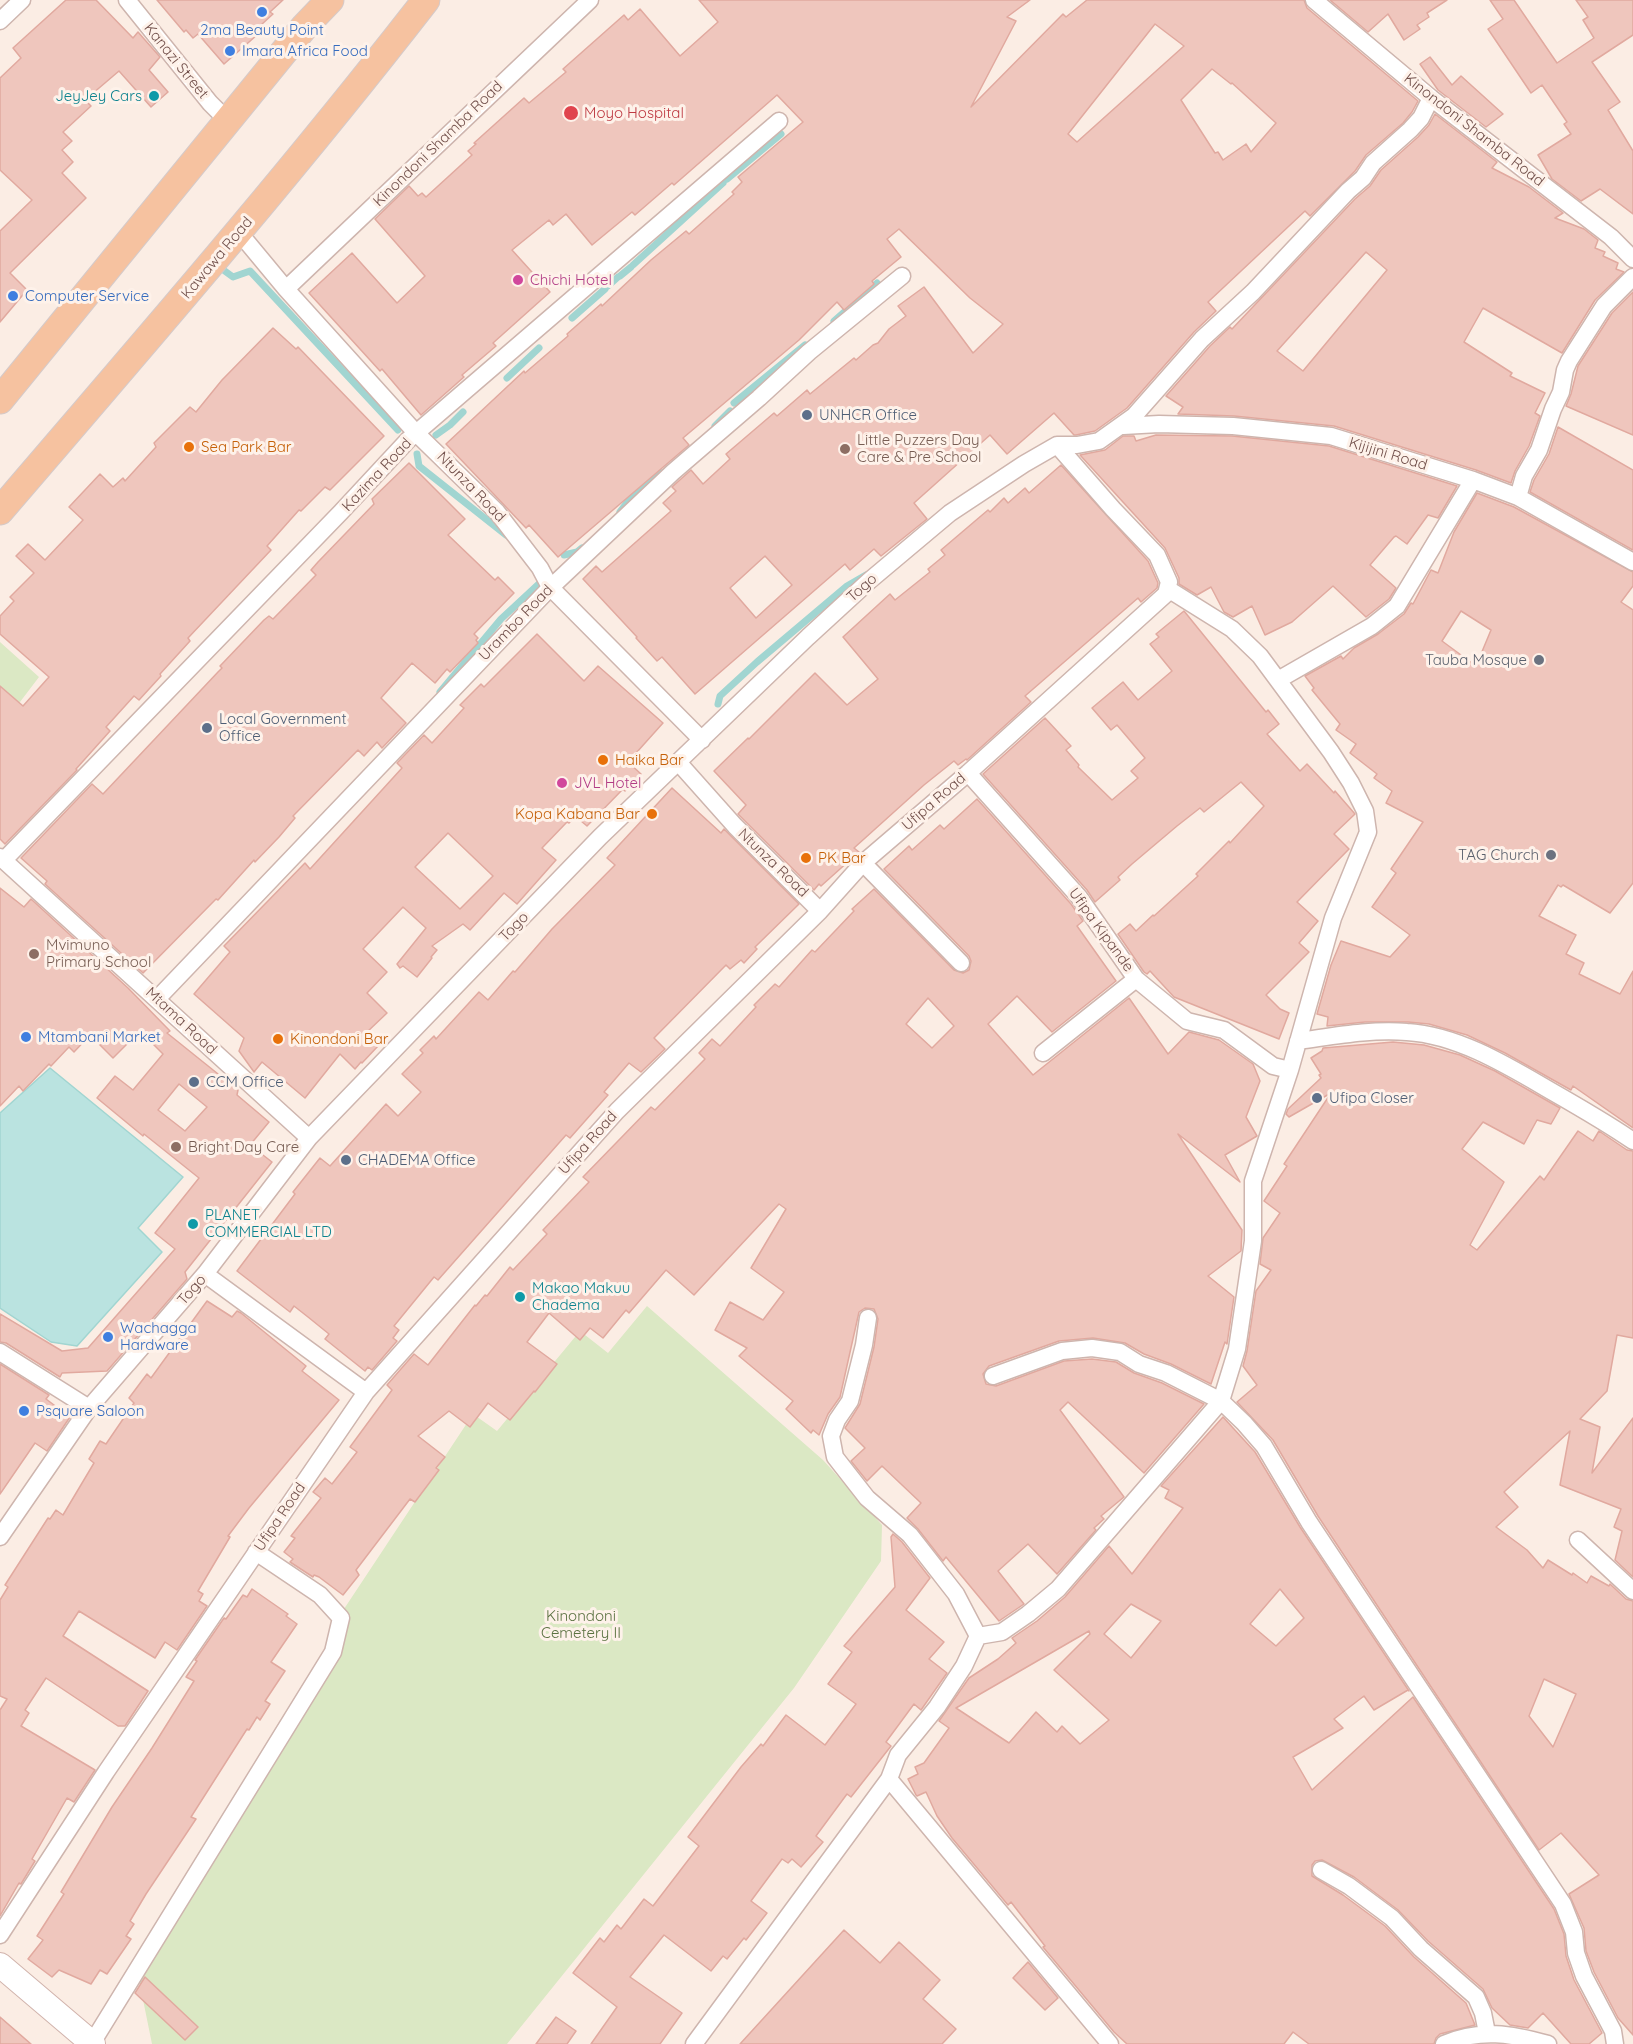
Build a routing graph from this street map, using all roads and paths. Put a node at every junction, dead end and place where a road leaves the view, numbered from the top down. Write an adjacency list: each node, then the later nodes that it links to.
1 (22, 0): 7 (street)
2 (127, 0): 9 (street, Kanazi Street)
3 (330, 0): 9 (main road)
4 (426, 0): 11 (main road, Kawawa Road)
5 (590, 0): 15 (street, Kinondoni Shamba Road)
6 (1314, 0): 8 (street, Kinondoni Shamba Road)
7 (0, 21)
8 (1431, 98): 12 (street, Kinondoni Shamba Road); 17 (street)
9 (227, 120): 16 (main road)
10 (779, 121): 18 (street, Kazima Road)
11 (236, 237): 15 (street, Ntunza Road); 22 (main road, Kawawa Road)
12 (1633, 259)
13 (903, 276): 24 (street, Urambo Road)
14 (1633, 277): 21 (street)
15 (286, 289): 18 (street, Ntunza Road)
16 (0, 400)
17 (1123, 426): 19 (street, Togo); 20 (street, Kijijini Road)
18 (417, 434): 24 (street, Ntunza Road); 30 (street, Kazima Road)
19 (1057, 445): 25 (street); 27 (street, Togo)
20 (1473, 480): 21 (street, Kijijini Road); 26 (street)
21 (1518, 497): 23 (street, Kijijini Road)
22 (0, 510)
23 (1633, 562)
24 (550, 587): 27 (street, Ntunza Road); 35 (street, Urambo Road)
25 (1168, 589): 26 (street); 29 (street, Ufipa Road)
26 (1278, 680): 36 (street)
27 (702, 741): 28 (street, Togo)
28 (678, 762): 32 (street, Ntunza Road); 39 (street, Togo)
29 (968, 773): 31 (street, Ufipa Road); 34 (street, Ufipa Kipande)
30 (2, 858): 35 (street, Mtama Road)
31 (863, 863): 32 (street, Ufipa Road); 33 (street)
32 (820, 910): 45 (street, Ufipa Road)
33 (961, 963)
34 (1136, 979): 37 (street); 38 (street, Ufipa Kipande)
35 (157, 999): 39 (street, Mtama Road)
36 (1298, 1041): 38 (street); 40 (street)
37 (1043, 1053)
38 (1290, 1070): 46 (street)
39 (309, 1138): 41 (street, Togo)
40 (1633, 1141)
41 (206, 1274): 45 (street); 47 (street, Togo)
42 (868, 1318): 52 (street)
43 (0, 1352): 47 (street)
44 (993, 1376): 46 (street)
45 (366, 1392): 50 (street, Ufipa Road)
46 (1221, 1401): 52 (street); 63 (street)
47 (89, 1408): 48 (street, Togo)
48 (0, 1537)
49 (1578, 1540): 51 (street)
50 (256, 1552): 55 (street, Ufipa Road); 58 (street)
51 (1633, 1591)
52 (978, 1636): 53 (street)
53 (889, 1779): 59 (street); 60 (street)
54 (1321, 1870): 57 (street)
55 (0, 1935)
56 (2, 1971): 58 (street)
57 (1487, 2033): 61 (street); 62 (street)
58 (92, 2044)
59 (694, 2044)
60 (1110, 2044)
61 (1444, 2044)
62 (1548, 2044)
63 (1615, 2044)

